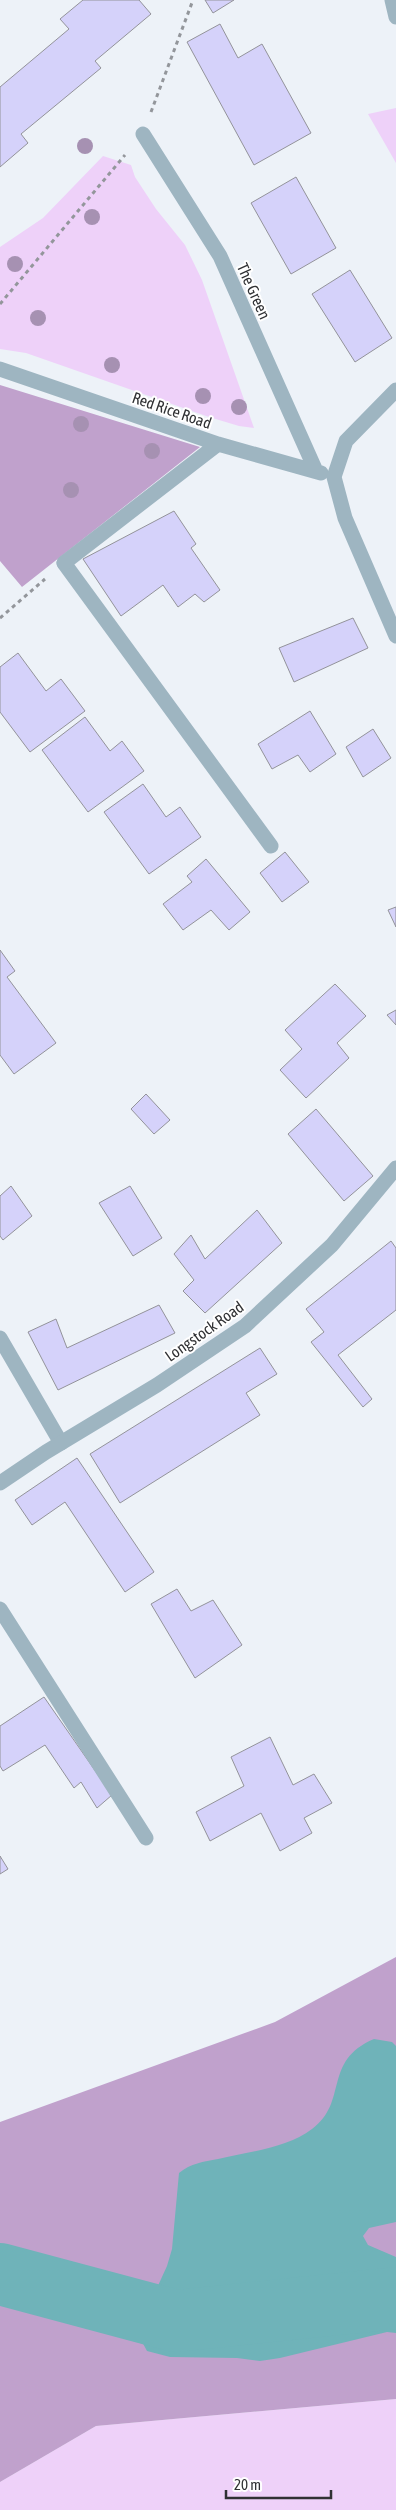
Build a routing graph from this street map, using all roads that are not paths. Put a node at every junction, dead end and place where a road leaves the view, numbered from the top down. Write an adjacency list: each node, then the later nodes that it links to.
1 (392, 0): 2 (street)
2 (396, 17)
3 (143, 134): 7 (street, The Green)
4 (0, 369): 6 (street, Red Rice Road)
5 (396, 390): 8 (street)
6 (218, 444): 7 (street, Red Rice Road); 10 (street)
7 (316, 471): 8 (street, Red Rice Road)
8 (334, 477): 9 (street)
9 (396, 636)
10 (271, 846)
11 (396, 1168): 13 (street, Longstock Road)
12 (0, 1338): 13 (street)
13 (61, 1443): 14 (street, Longstock Road)
14 (0, 1483)
15 (0, 1609): 16 (street)
16 (146, 1838)

